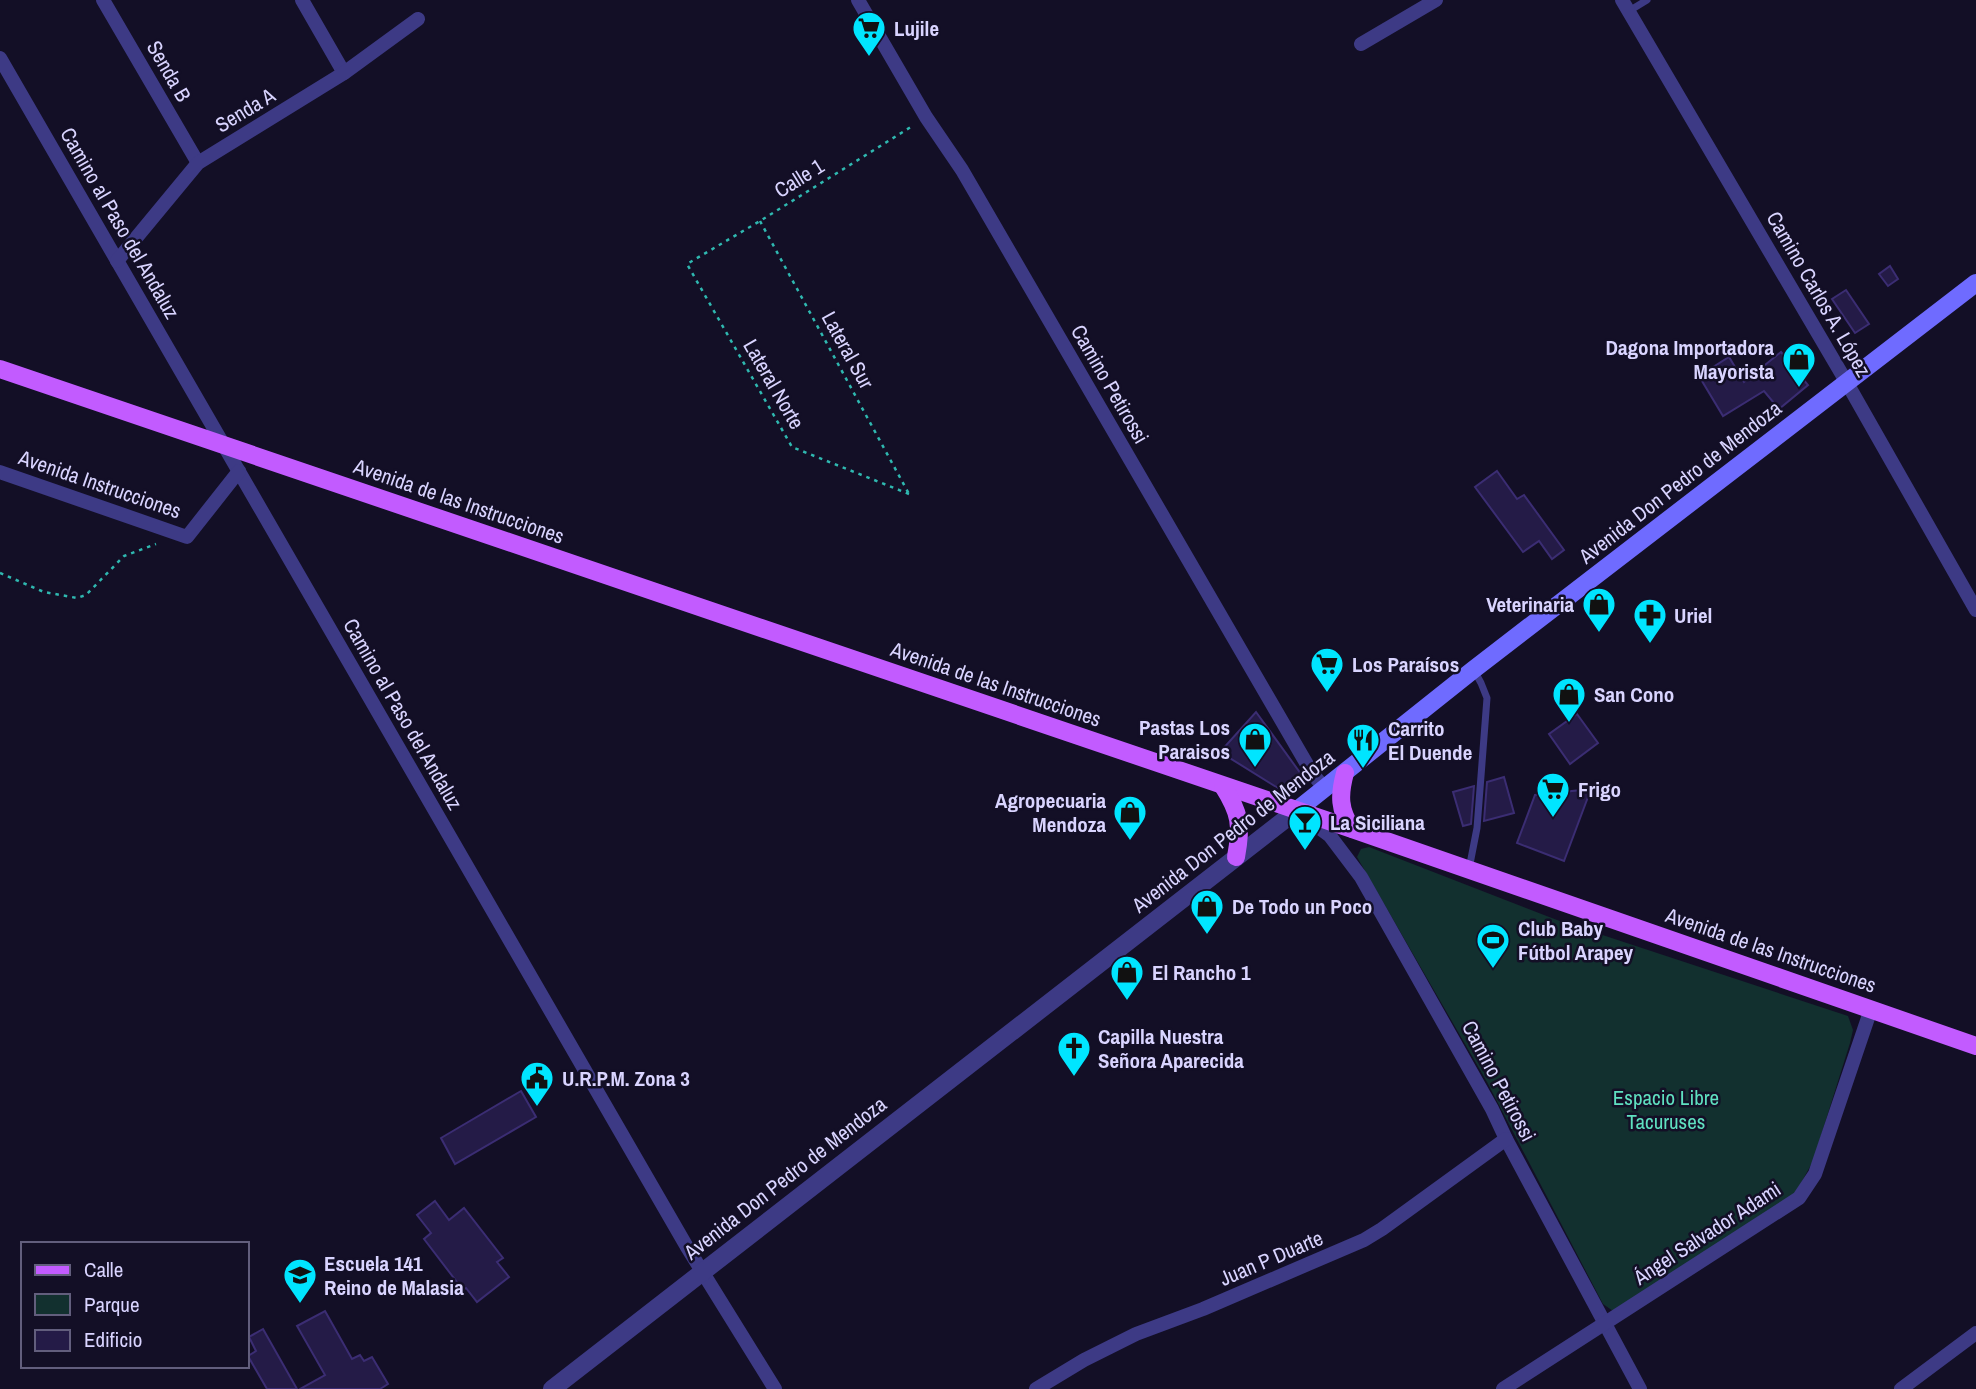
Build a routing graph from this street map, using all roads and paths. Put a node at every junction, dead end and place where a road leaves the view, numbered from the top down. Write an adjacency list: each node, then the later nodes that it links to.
1 (103, 0): 12 (street, Senda B)
2 (302, 0): 10 (street)
3 (858, 0): 11 (street, Camino Petirossi)
4 (1436, 0): 8 (street)
5 (1647, 0): 6 (lane)
6 (1625, 5): 18 (street, Camino Carlos A. López)
7 (418, 19): 10 (street, Senda A)
8 (1361, 44)
9 (0, 58): 14 (street, Camino al Paso del Andaluz)
10 (344, 73): 12 (street, Senda A)
11 (926, 117): 13 (path, Calle 1); 29 (street, Camino Petirossi)
12 (198, 163): 14 (street, Senda A)
13 (760, 221): 15 (path, Calle 1); 22 (path, Lateral Sur)
14 (117, 261): 19 (street, Camino al Paso del Andaluz)
15 (687, 264): 22 (path, Lateral Norte)
16 (1976, 283): 18 (main road, Avenida Don Pedro de Mendoza)
17 (0, 369): 19 (main road, Avenida de las Instrucciones)
18 (1847, 383): 25 (street, Camino Carlos A. López); 26 (main road, Avenida Don Pedro de Mendoza)
19 (222, 444): 20 (street, Camino al Paso del Andaluz); 28 (main road, Avenida de las Instrucciones)
20 (239, 471): 21 (street, Avenida Instrucciones); 37 (street, Camino al Paso del Andaluz)
21 (0, 472)
22 (909, 494)
23 (158, 543): 24 (path)
24 (0, 573)
25 (1976, 610)
26 (1473, 670): 27 (main road, Avenida Don Pedro de Mendoza); 33 (lane)
27 (1345, 773): 29 (main road, Avenida Don Pedro de Mendoza); 31 (main road)
28 (1223, 786): 30 (main road, Avenida de las Instrucciones); 32 (main road)
29 (1325, 789): 30 (main road, Avenida Don Pedro de Mendoza)
30 (1296, 811): 31 (main road, Avenida de las Instrucciones); 32 (street, Avenida Don Pedro de Mendoza); 36 (street, Camino Petirossi)
31 (1352, 829): 33 (main road, Avenida de las Instrucciones)
32 (1236, 857): 37 (street, Avenida Don Pedro de Mendoza)
33 (1468, 870): 34 (main road, Avenida de las Instrucciones)
34 (1871, 1009): 35 (main road, Avenida de las Instrucciones); 38 (street, Ángel Salvador Adami)
35 (1976, 1046)
36 (1506, 1139): 38 (street, Camino Petirossi); 42 (street, Juan P Duarte)
37 (702, 1270): 40 (street, Avenida Don Pedro de Mendoza); 41 (street, Camino al Paso del Andaluz)
38 (1604, 1325): 43 (street, Ángel Salvador Adami); 44 (street, Camino Petirossi)
39 (1976, 1333): 45 (street)
40 (552, 1389)
41 (775, 1389)
42 (1036, 1389)
43 (1503, 1389)
44 (1640, 1389)
45 (1901, 1389)

